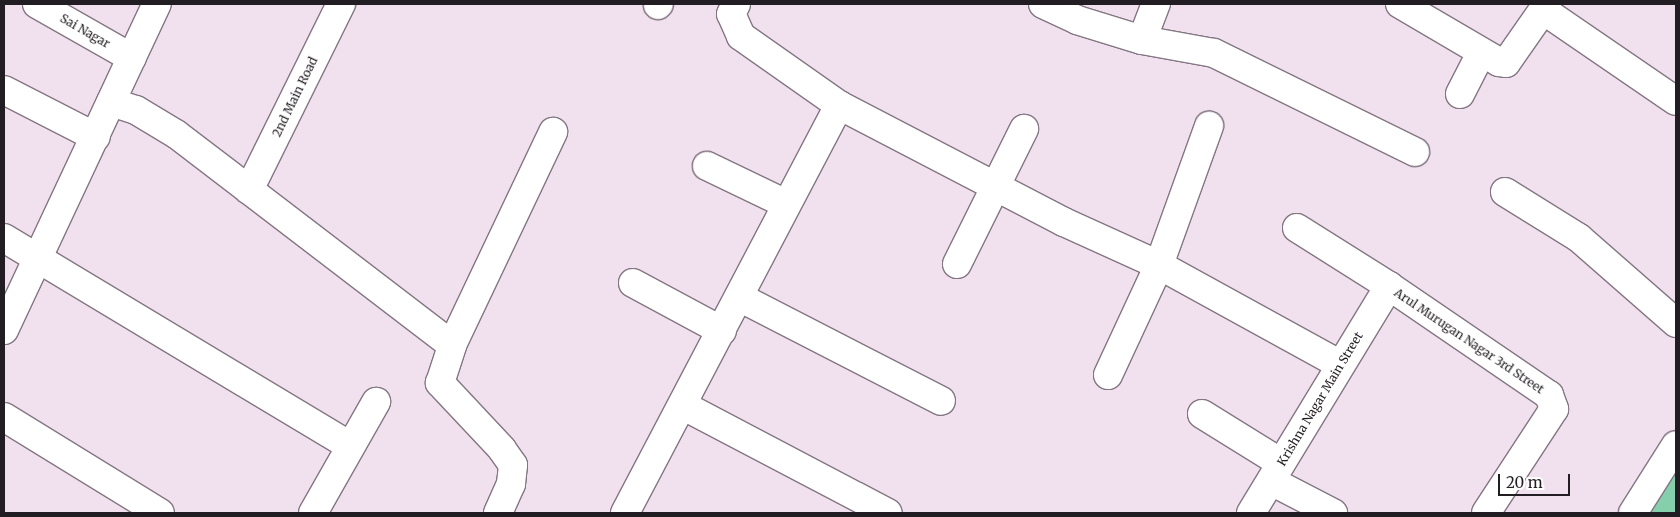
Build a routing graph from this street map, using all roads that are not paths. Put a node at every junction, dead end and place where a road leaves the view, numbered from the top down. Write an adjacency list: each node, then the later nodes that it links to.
1 (38, 4): 11 (street, Sai Nagar)
2 (157, 4): 11 (street)
3 (341, 4): 24 (street, 2nd Main Road)
4 (736, 4): 16 (street)
5 (1043, 4): 9 (street)
6 (1156, 4): 9 (street)
7 (1400, 4): 10 (street)
8 (1545, 7): 10 (street); 14 (street)
9 (1142, 40): 21 (street)
10 (1481, 53): 13 (street)
11 (132, 58): 15 (street)
12 (4, 90): 20 (street)
13 (1460, 94)
14 (1676, 101)
15 (111, 102): 20 (street); 24 (street)
16 (839, 105): 23 (street); 26 (street)
17 (1208, 126): 31 (street)
18 (1024, 129): 23 (street)
19 (552, 132): 38 (street)
20 (96, 137): 29 (street)
21 (1415, 152)
22 (707, 166): 26 (street)
23 (995, 184): 30 (street); 31 (street)
24 (249, 190): 38 (street)
25 (1505, 192): 35 (street)
26 (786, 204): 34 (street)
27 (1297, 228): 33 (street, Arul Murugan Nagar 3rd Street)
28 (4, 238): 29 (street)
29 (38, 259): 36 (street); 46 (street)
30 (957, 264)
31 (1158, 265): 39 (street); 40 (street)
32 (634, 283): 37 (street)
33 (1389, 286): 39 (street, Krishna Nagar Main Street); 56 (street, Arul Murugan Nagar 3rd Street)
34 (739, 298): 37 (street); 41 (street)
35 (1676, 323)
36 (4, 330)
37 (722, 331): 43 (street)
38 (452, 345): 51 (street)
39 (1339, 364): 48 (street, Krishna Nagar Main Street)
40 (1108, 375)
41 (941, 401)
42 (376, 402): 46 (street)
43 (684, 406): 52 (street); 53 (street)
44 (1202, 414): 48 (street)
45 (4, 417): 49 (street)
46 (350, 446): 50 (street)
47 (1676, 446): 57 (street)
48 (1276, 472): 54 (street, Krishna Nagar Main Street); 55 (street)
49 (160, 513)
50 (313, 513)
51 (498, 513)
52 (626, 513)
53 (888, 513)
54 (1251, 513)
55 (1333, 513)
56 (1486, 513)
57 (1633, 513)

